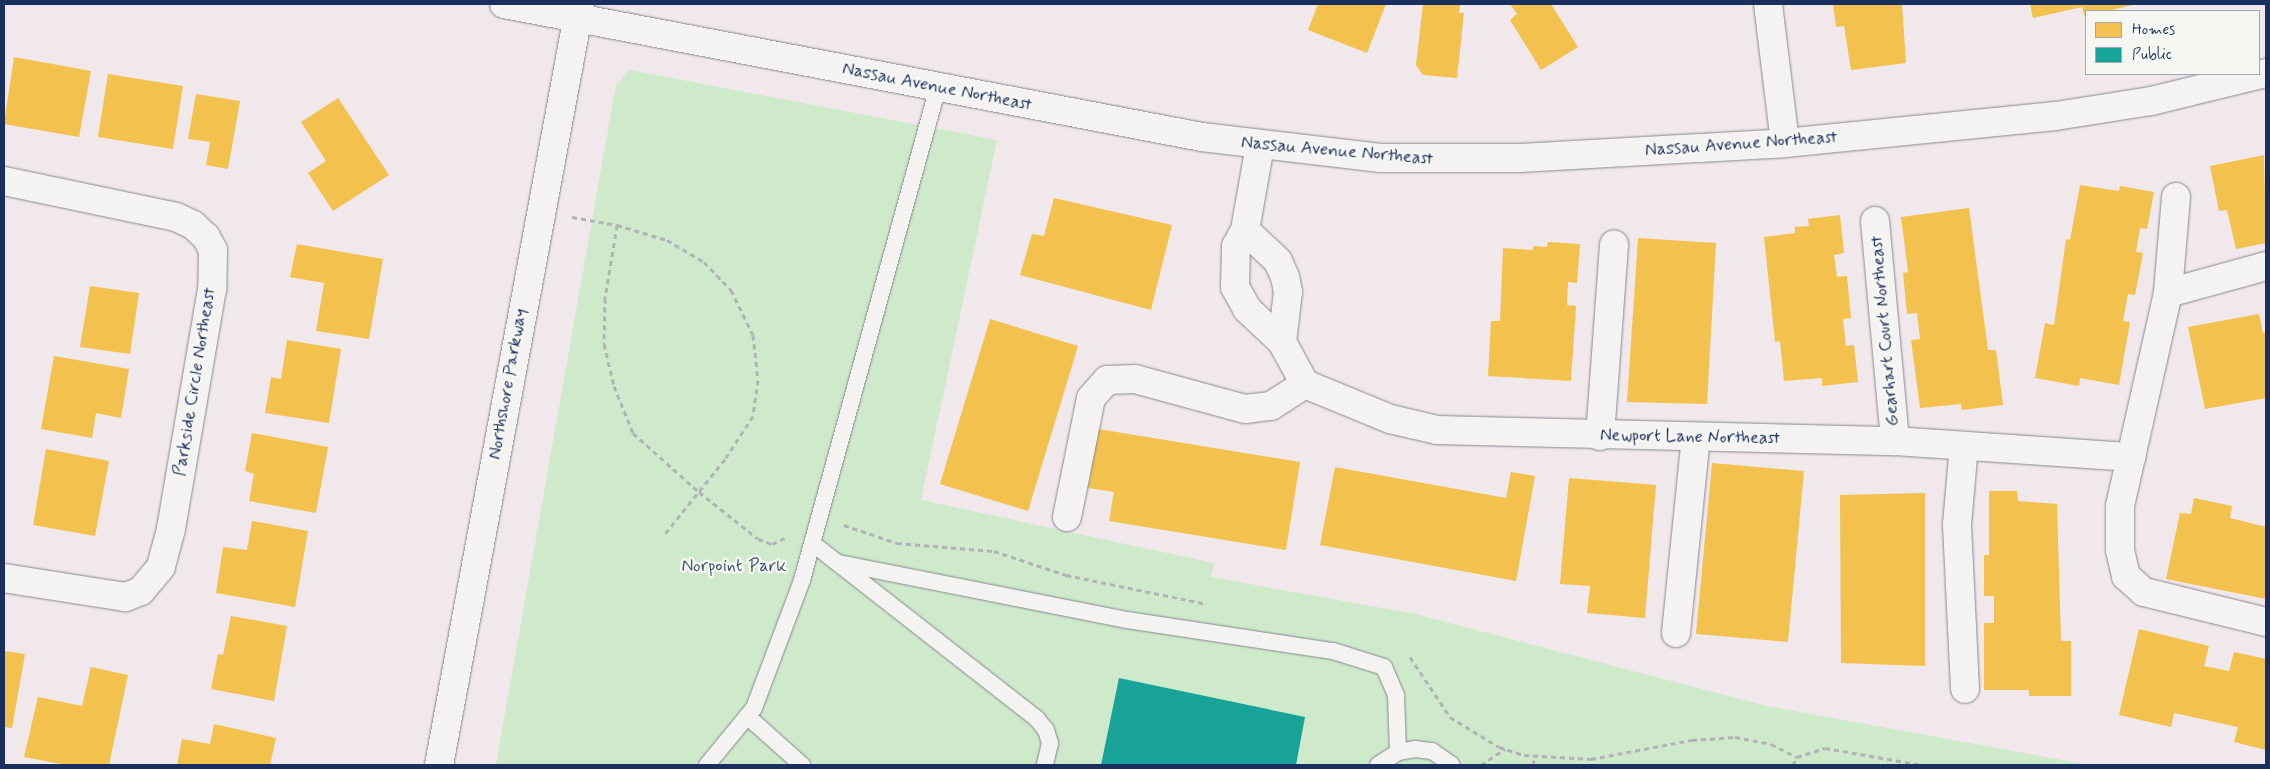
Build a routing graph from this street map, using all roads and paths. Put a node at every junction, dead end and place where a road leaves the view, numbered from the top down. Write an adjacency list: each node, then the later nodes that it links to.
1 (504, 4): 3 (street, Nassau Avenue Northeast)
2 (1768, 4): 6 (street)
3 (578, 10): 5 (street, Nassau Avenue Northeast); 10 (street, Northshore Parkway)
4 (2258, 75): 6 (street, Nassau Avenue Northeast)
5 (938, 87): 7 (street, Nassau Avenue Northeast); 25 (lane)
6 (1785, 142): 7 (street, Nassau Avenue Northeast)
7 (1260, 146): 13 (street)
8 (4, 182): 31 (street, Parkside Circle Northeast)
9 (2176, 197): 16 (street)
10 (539, 211): 12 (path); 42 (street, Northshore Parkway)
11 (1875, 221): 21 (street, Gearhart Court Northeast)
12 (618, 225): 24 (path); 24 (path)
13 (1245, 230): 17 (street); 17 (street)
14 (1614, 245): 19 (street)
15 (2266, 266): 16 (street)
16 (2168, 293): 23 (street)
17 (1282, 342): 18 (street)
18 (1305, 384): 19 (street, Newport Lane Northeast); 26 (street)
19 (1600, 436): 20 (street, Newport Lane Northeast)
20 (1696, 436): 21 (street, Newport Lane Northeast); 34 (street)
21 (1895, 441): 22 (street, Newport Lane Northeast)
22 (1964, 446): 23 (street, Newport Lane Northeast); 36 (street)
23 (2131, 458): 33 (street)
24 (699, 492): 27 (path); 28 (path)
25 (820, 517): 29 (lane); 32 (path)
26 (1067, 517)
27 (665, 534)
28 (786, 534)
29 (812, 543): 30 (lane); 37 (lane)
30 (839, 564): 39 (lane); 45 (lane)
31 (4, 578)
32 (1212, 604)
33 (2266, 622)
34 (1676, 633)
35 (1407, 653): 38 (path)
36 (1965, 689)
37 (747, 716): 43 (lane); 44 (lane)
38 (1504, 749): 40 (path); 48 (path)
39 (1398, 752): 46 (lane); 47 (lane)
40 (1535, 757): 41 (path); 49 (path)
41 (1796, 757): 50 (path); 51 (path)
42 (439, 765)
43 (707, 765)
44 (802, 765)
45 (1045, 765)
46 (1378, 765)
47 (1452, 765)
48 (1481, 765)
49 (1534, 765)
50 (1793, 765)
51 (1920, 765)

